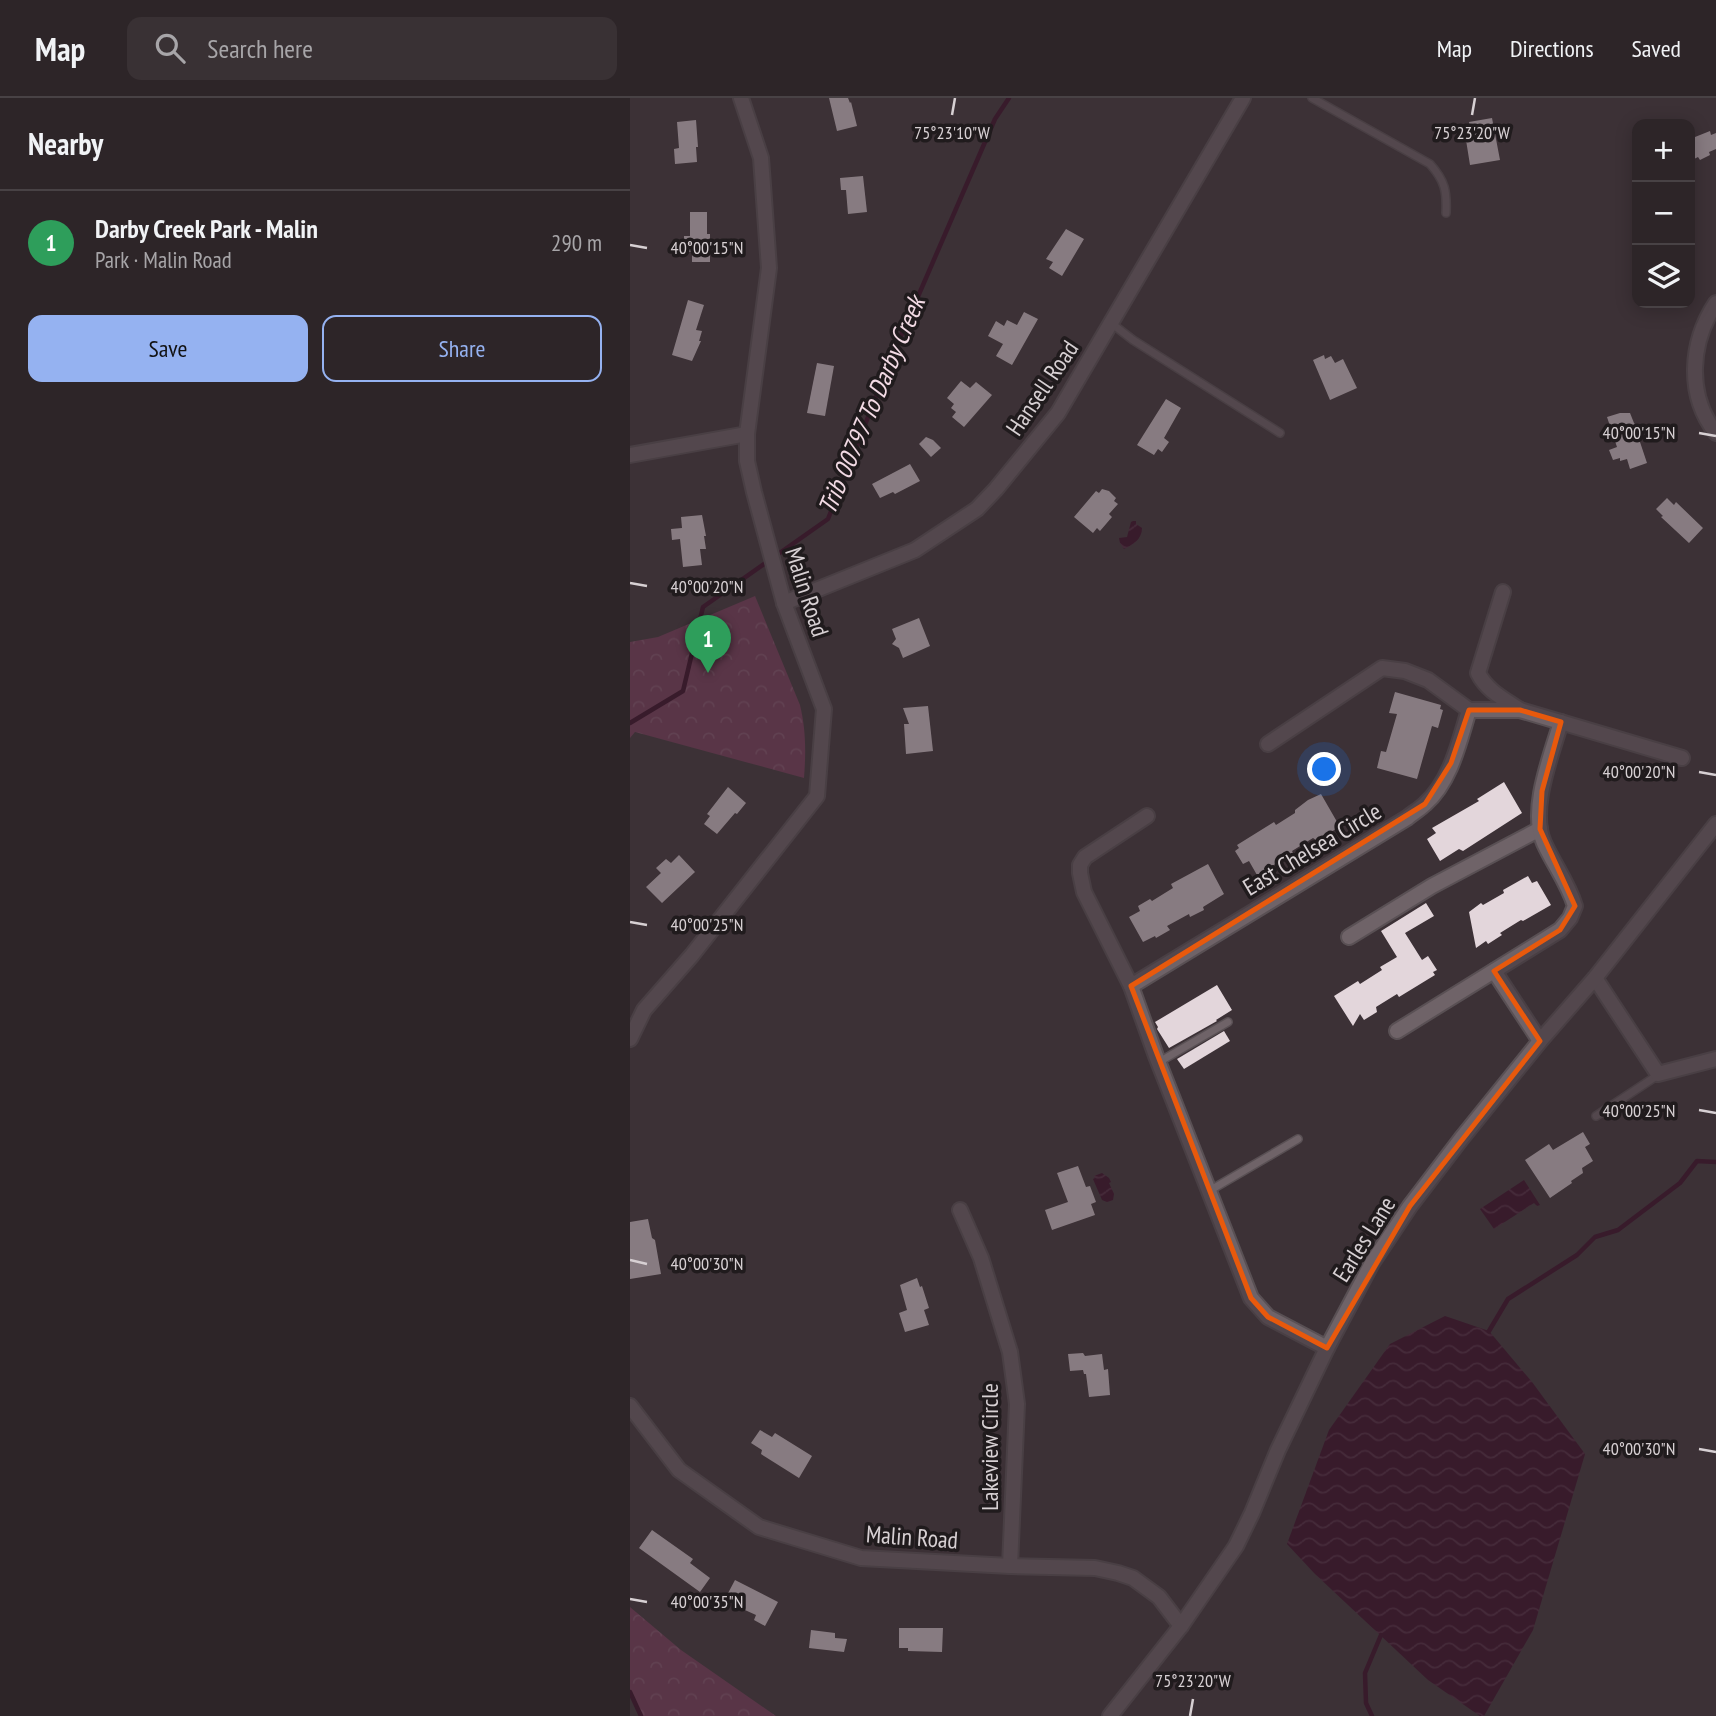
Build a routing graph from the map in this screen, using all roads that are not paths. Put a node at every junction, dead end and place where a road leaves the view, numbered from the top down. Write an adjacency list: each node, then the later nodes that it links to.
1 (741, 98): 9 (street, Malin Road)
2 (1243, 98): 6 (street, Hansell Road)
3 (1312, 98): 4 (lane)
4 (1446, 213)
5 (1716, 303): 8 (street)
6 (1111, 323): 7 (lane); 12 (street, Hansell Road)
7 (1280, 433)
8 (1716, 433)
9 (747, 434): 10 (street); 12 (street, Malin Road)
10 (630, 455)
11 (1503, 592): 14 (street)
12 (784, 603): 27 (street, Malin Road)
13 (1469, 710): 14 (street); 16 (street); 24 (street, East Chelsea Circle)
14 (1520, 710): 15 (street)
15 (1561, 722): 17 (street); 20 (street)
16 (1268, 744)
17 (1682, 758)
18 (1147, 816): 24 (street)
19 (1716, 824): 23 (street, Earles Lane)
20 (1540, 829): 21 (street); 22 (street)
21 (1349, 937)
22 (1494, 971): 26 (street); 28 (street)
23 (1595, 978): 28 (street, Earles Lane); 31 (street)
24 (1131, 986): 30 (street)
25 (1228, 1022): 30 (lane)
26 (1397, 1031)
27 (630, 1039)
28 (1540, 1041): 36 (street, Earles Lane)
29 (1716, 1059): 31 (street)
30 (1159, 1062): 34 (street)
31 (1658, 1074): 32 (lane)
32 (1596, 1116)
33 (1298, 1139): 34 (lane)
34 (1209, 1191): 36 (street)
35 (960, 1210): 38 (street, Lakeview Circle)
36 (1327, 1348): 39 (street, Earles Lane)
37 (630, 1406): 38 (street, Malin Road)
38 (1010, 1566): 39 (street, Malin Road)
39 (1181, 1626): 40 (street, Earles Lane)
40 (1110, 1716)

